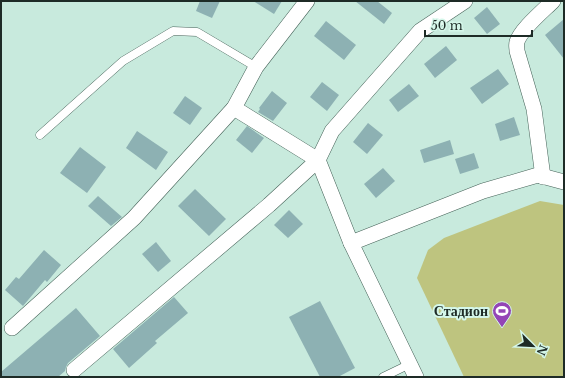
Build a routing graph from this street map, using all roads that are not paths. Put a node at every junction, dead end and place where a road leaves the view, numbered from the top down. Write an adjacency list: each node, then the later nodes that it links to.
1 (307, 1): 4 (street)
2 (464, 1): 7 (street)
3 (553, 1): 8 (street)
4 (256, 67): 5 (street); 6 (lane)
5 (234, 108): 7 (street); 11 (street)
6 (40, 135)
7 (318, 160): 10 (street); 12 (street)
8 (543, 177): 9 (street); 10 (street)
9 (564, 182)
10 (351, 243): 13 (street)
11 (12, 328)
12 (74, 370)
13 (413, 370): 14 (lane)
14 (383, 377)

